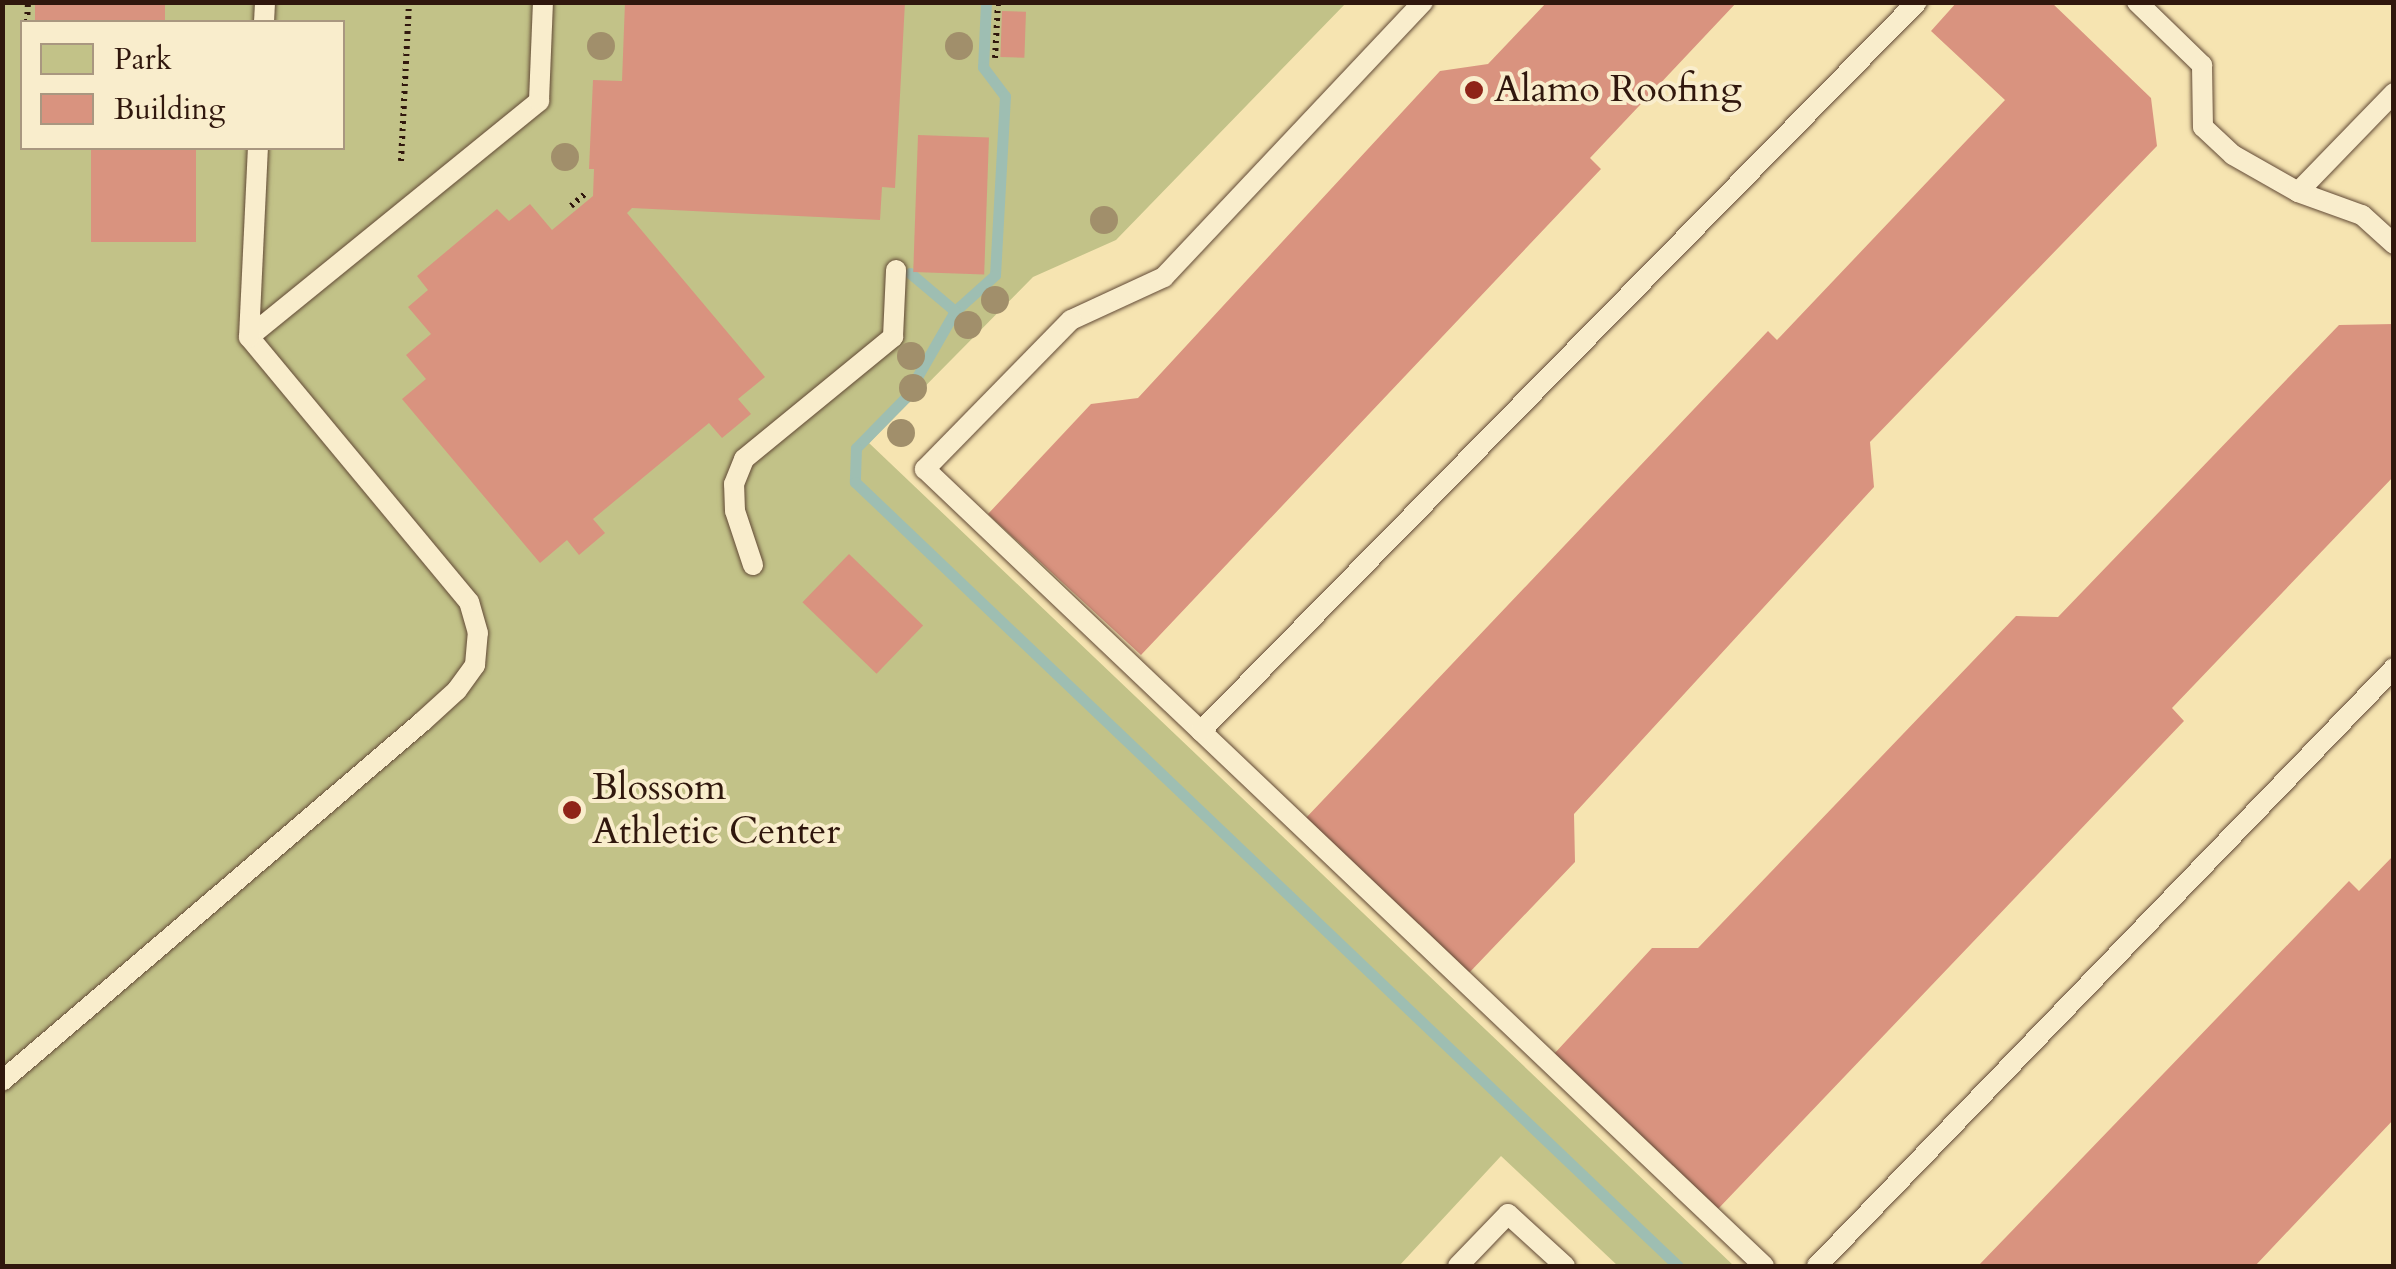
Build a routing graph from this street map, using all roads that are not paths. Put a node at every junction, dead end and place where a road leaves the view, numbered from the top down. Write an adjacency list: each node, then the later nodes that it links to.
1 (543, 2): 10 (lane)
2 (1423, 2): 13 (lane)
3 (1917, 2): 13 (lane)
4 (2137, 2): 7 (lane)
5 (2394, 93): 7 (lane)
6 (258, 150): 10 (lane)
7 (2298, 192): 8 (lane)
8 (2394, 244)
9 (896, 270): 11 (lane)
10 (248, 338): 14 (lane)
11 (753, 565)
12 (2394, 668): 18 (lane)
13 (1201, 731): 17 (lane)
14 (2, 1081)
15 (1458, 1266): 16 (lane)
16 (1565, 1266)
17 (1764, 1266)
18 (1817, 1266)

